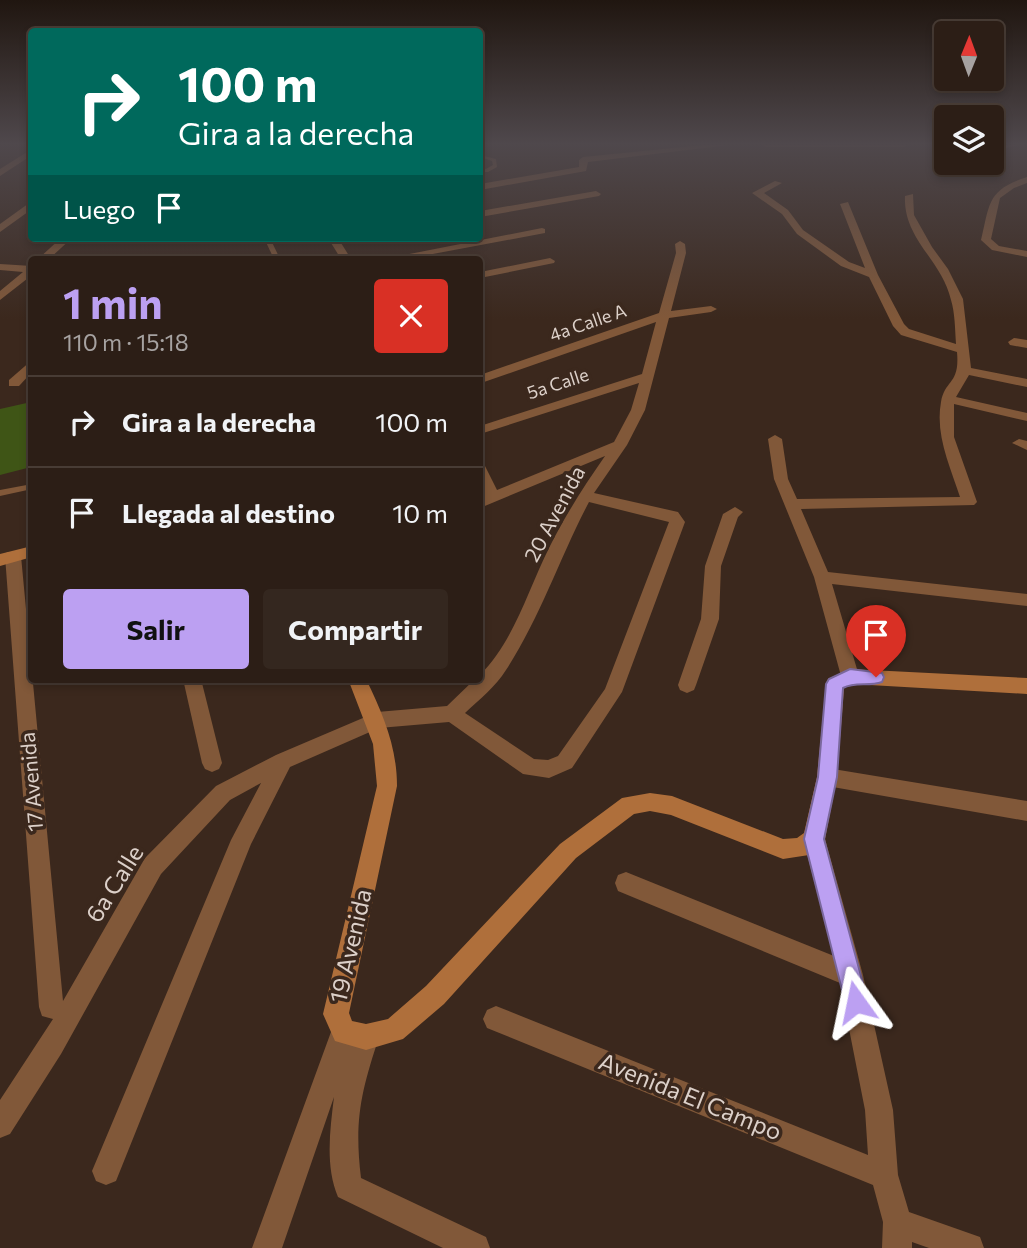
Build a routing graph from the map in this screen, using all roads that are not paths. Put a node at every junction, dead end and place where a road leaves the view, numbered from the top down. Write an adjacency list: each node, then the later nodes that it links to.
1 (542, 203): 7 (street)
2 (772, 203): 22 (street)
3 (910, 203): 26 (street)
4 (995, 203): 14 (street)
5 (845, 204): 22 (street)
6 (28, 207): 8 (street)
7 (483, 213)
8 (0, 229)
9 (542, 231): 12 (street)
10 (62, 242): 15 (street)
11 (482, 242): 16 (street)
12 (483, 242)
13 (680, 244): 25 (street, 20 Avenida)
14 (1027, 254)
15 (46, 256)
16 (405, 256)
17 (550, 261): 21 (street)
18 (0, 267): 19 (street)
19 (28, 269)
20 (28, 272): 23 (street)
21 (483, 274)
22 (873, 275): 26 (street)
23 (0, 297)
24 (710, 309): 25 (street, 4a Calle A)
25 (665, 315): 29 (street, 20 Avenida); 30 (street, 4a Calle A)
26 (961, 349): 28 (street)
27 (28, 368): 31 (street)
28 (965, 371): 32 (street); 33 (street)
29 (647, 376): 35 (street, 5a Calle); 37 (street, 20 Avenida)
30 (483, 378)
31 (14, 383)
32 (1027, 383)
33 (948, 399): 34 (street); 42 (street)
34 (1027, 417)
35 (483, 428)
36 (775, 439): 42 (street)
37 (620, 445): 40 (street, 20 Avenida); 41 (street)
38 (28, 487): 39 (lane)
39 (0, 493)
40 (585, 496): 52 (street, 20 Avenida); 52 (street)
41 (486, 501)
42 (791, 504): 45 (street)
43 (735, 512): 50 (street)
44 (15, 555): 61 (street, 17 Avenida)
45 (822, 577): 46 (street); 47 (street)
46 (1027, 600)
47 (850, 676): 51 (street); 56 (street)
48 (193, 683): 55 (street)
49 (359, 683): 53 (street, 19 Avenida)
50 (687, 685)
51 (1027, 686)
52 (452, 714): 53 (street)
53 (377, 720): 54 (street, 6a Calle); 63 (street, 19 Avenida)
54 (283, 761): 64 (street, 6a Calle); 65 (street)
55 (212, 763)
56 (827, 777): 57 (street); 58 (street)
57 (1027, 811)
58 (814, 839): 60 (street); 63 (street)
59 (626, 883): 60 (street)
60 (851, 975): 66 (street)
61 (51, 1007)
62 (496, 1019): 66 (street, Avenida El Campo)
63 (355, 1035): 68 (street, 19 Avenida); 69 (street)
64 (0, 1124)
65 (106, 1171)
66 (884, 1175): 67 (street)
67 (898, 1235): 70 (street)
68 (267, 1248)
69 (475, 1248)
70 (969, 1248)

